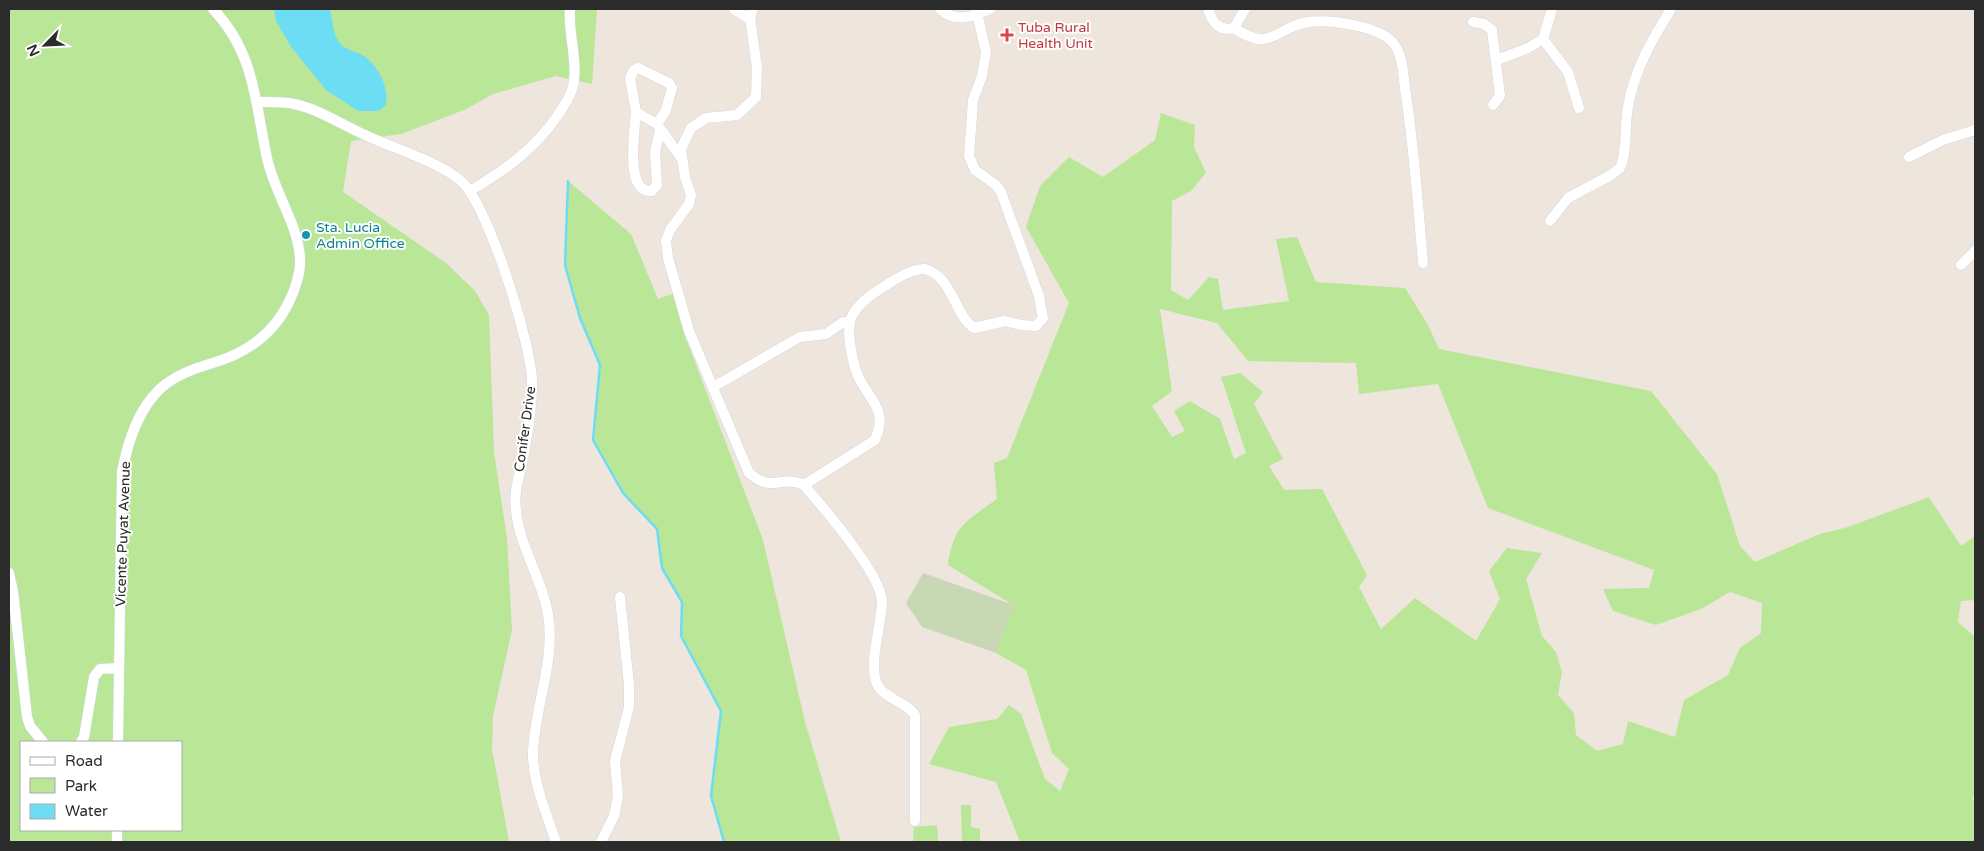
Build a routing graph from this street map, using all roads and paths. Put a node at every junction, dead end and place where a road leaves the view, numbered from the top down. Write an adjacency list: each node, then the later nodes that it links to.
1 (213, 9): 17 (street, Vicente Puyat Avenue)
2 (570, 9): 25 (street)
3 (734, 9): 12 (street)
4 (753, 9): 12 (street)
5 (940, 9): 11 (street)
6 (990, 9): 11 (street)
7 (1208, 9): 14 (street)
8 (1244, 9): 14 (street)
9 (1552, 9): 15 (street)
10 (1671, 9): 26 (street)
11 (977, 12): 30 (street)
12 (750, 20): 24 (street)
13 (1473, 22): 16 (street)
14 (1234, 28): 28 (street)
15 (1543, 39): 16 (street); 19 (street)
16 (1497, 60): 18 (street)
17 (258, 102): 25 (street, Conifer Drive); 35 (street, Vicente Puyat Avenue)
18 (1493, 105)
19 (1579, 108)
20 (636, 112): 21 (street); 21 (street); 21 (street)
21 (658, 127): 24 (street)
22 (1975, 130): 23 (street)
23 (1909, 157)
24 (682, 160): 31 (street)
25 (470, 191): 40 (street, Conifer Drive)
26 (1550, 221)
27 (1975, 251): 29 (street)
28 (1422, 263)
29 (1961, 265)
30 (850, 322): 31 (street); 32 (street)
31 (713, 387): 32 (street)
32 (804, 485): 39 (street)
33 (9, 573): 36 (street)
34 (620, 597): 41 (street)
35 (119, 668): 37 (street); 38 (street, Vicente Puyat Avenue)
36 (42, 741)
37 (82, 741)
38 (118, 741)
39 (915, 820)
40 (556, 842)
41 (601, 842)

